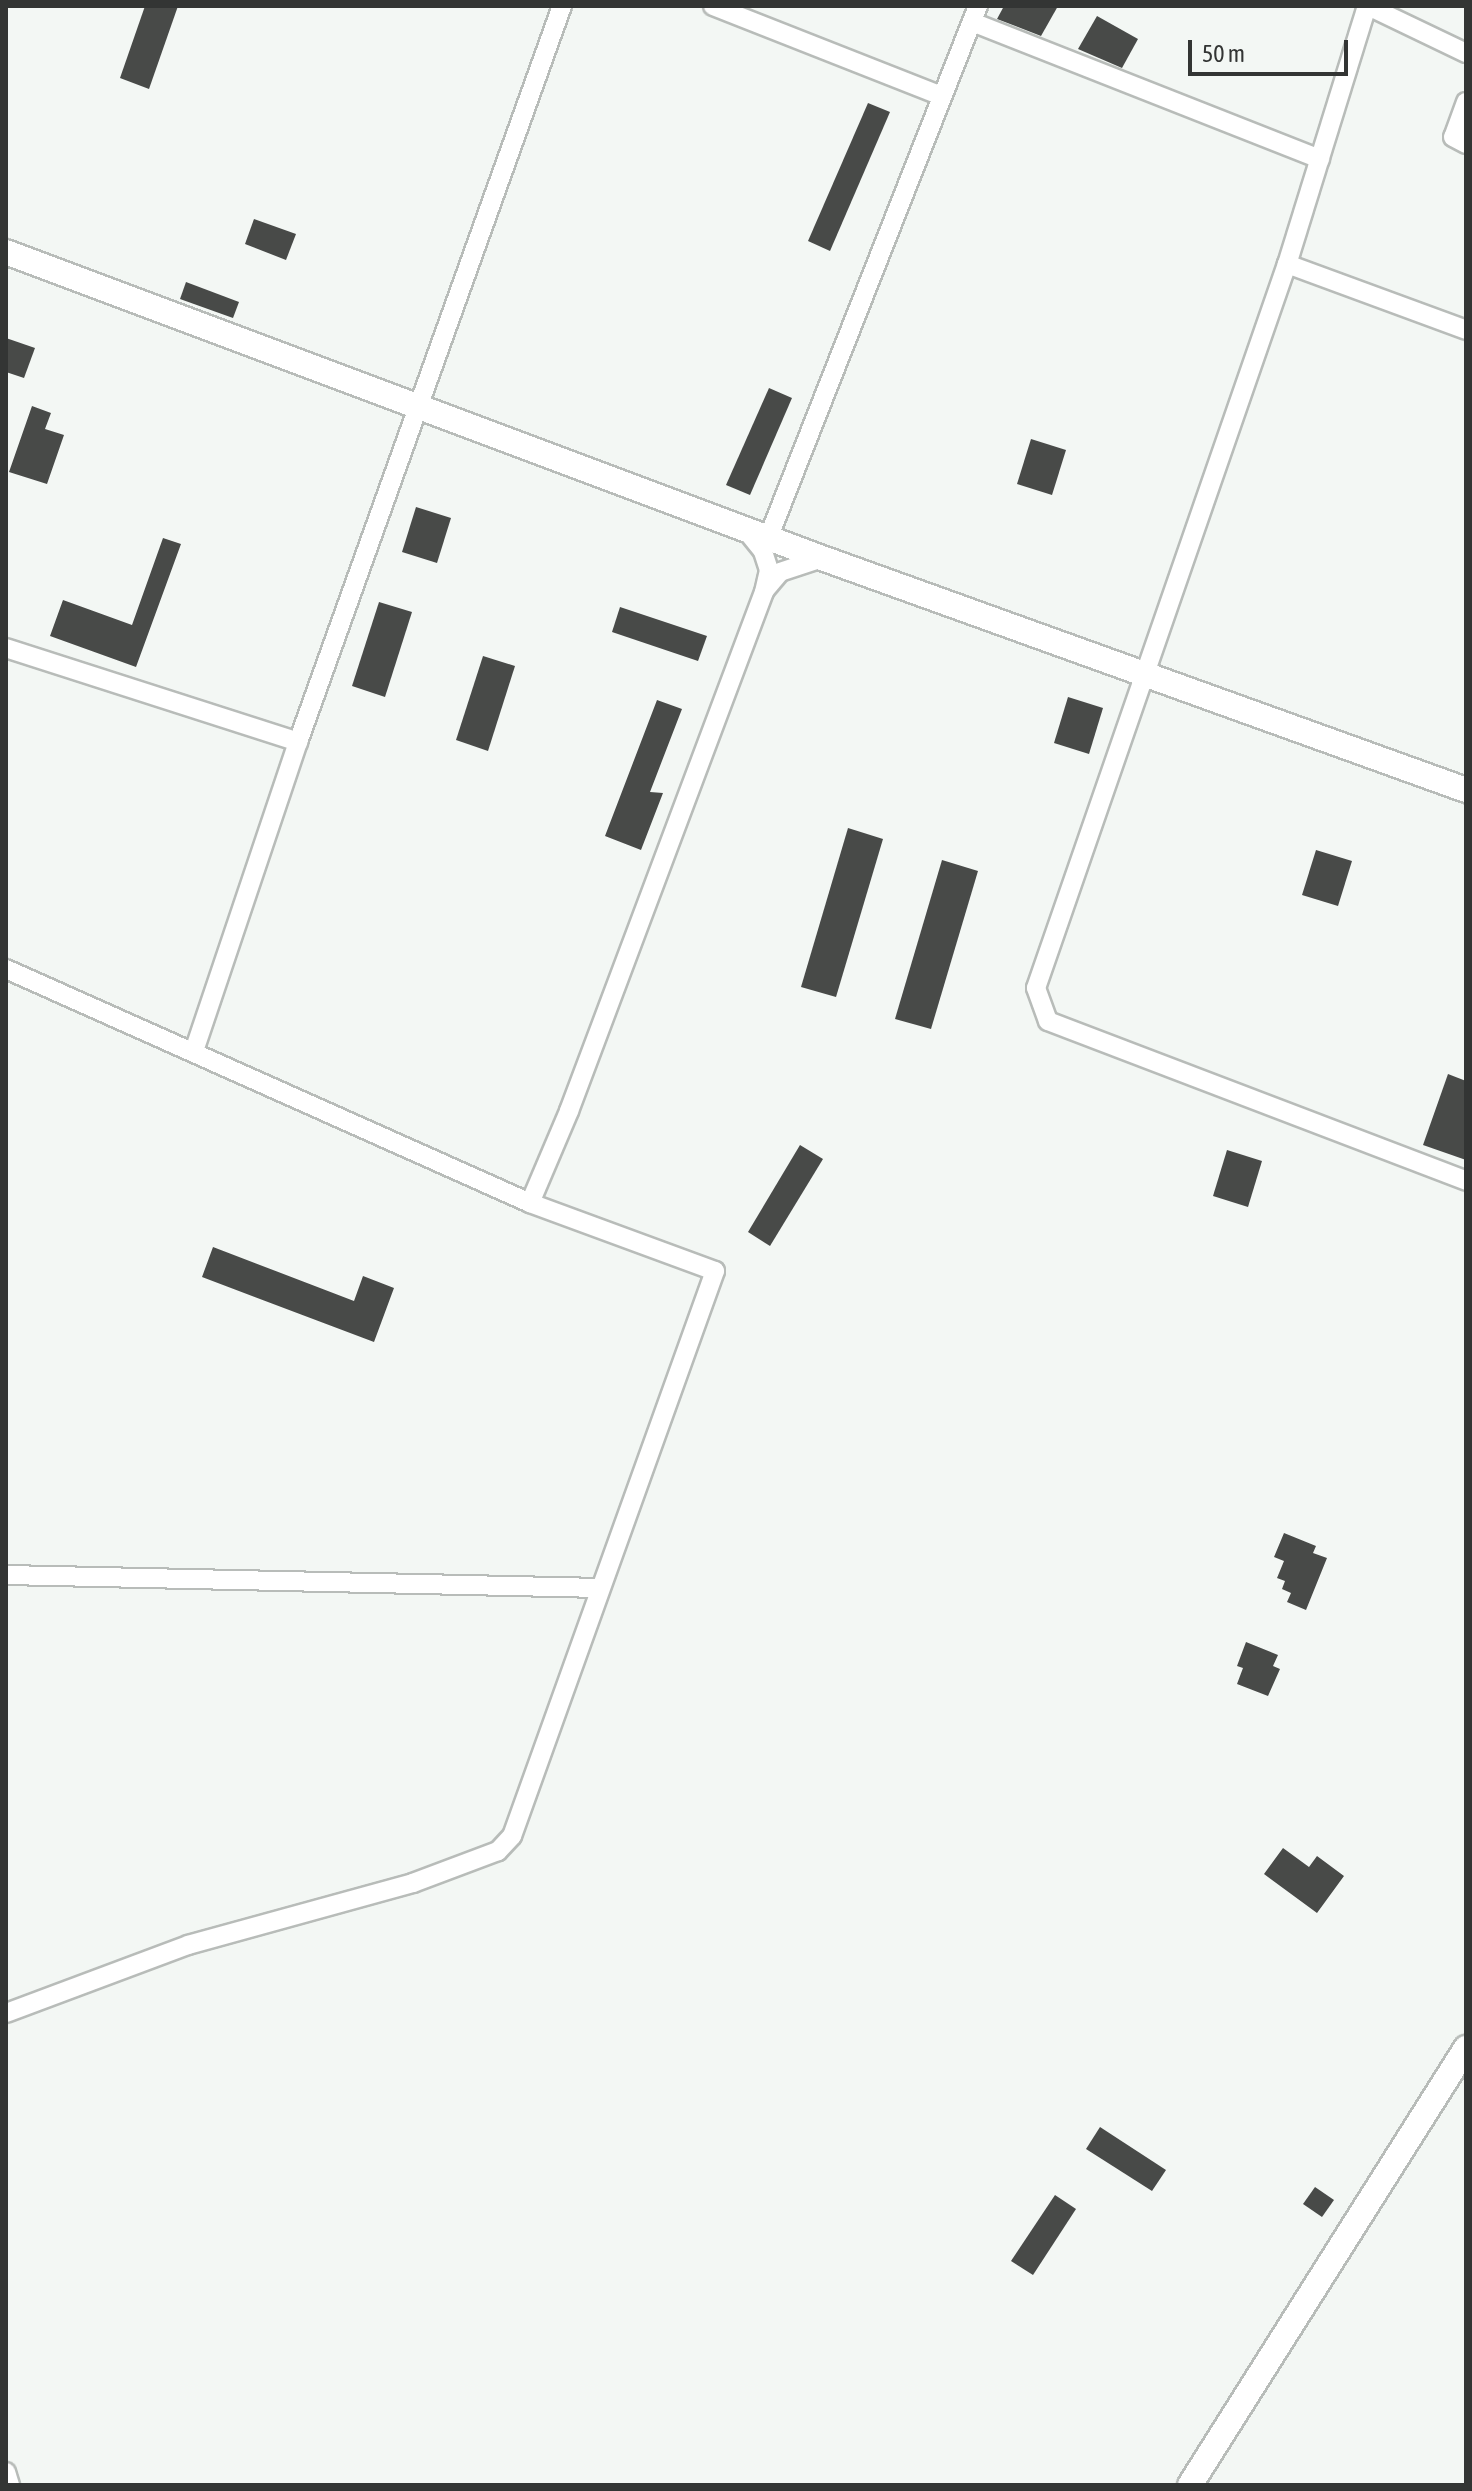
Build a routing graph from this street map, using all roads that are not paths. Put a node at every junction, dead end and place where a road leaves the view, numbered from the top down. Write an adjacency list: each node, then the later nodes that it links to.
1 (562, 6): 13 (street)
2 (713, 6): 6 (street)
3 (1368, 6): 5 (street); 9 (street)
4 (975, 14): 6 (street); 9 (street)
5 (1466, 53)
6 (942, 96): 15 (street)
7 (1466, 102): 8 (street)
8 (1466, 144)
9 (1320, 159): 11 (street)
10 (6, 252): 13 (street)
11 (1287, 264): 12 (street); 19 (street)
12 (1466, 330)
13 (420, 404): 14 (street); 20 (street)
14 (740, 523): 15 (street); 17 (street)
15 (769, 536): 16 (street)
16 (822, 558): 17 (street); 19 (street)
17 (764, 592): 25 (street)
18 (6, 648): 20 (street)
19 (1142, 675): 21 (street); 24 (street)
20 (298, 742): 23 (street)
21 (1466, 790)
22 (6, 969): 23 (street)
23 (194, 1051): 25 (street)
24 (1466, 1181)
25 (530, 1203): 27 (street)
26 (6, 1575): 27 (street)
27 (600, 1588): 28 (street)
28 (6, 2013)
29 (1466, 2048): 32 (street)
30 (6, 2472): 31 (street)
31 (10, 2485)
32 (1190, 2485)

